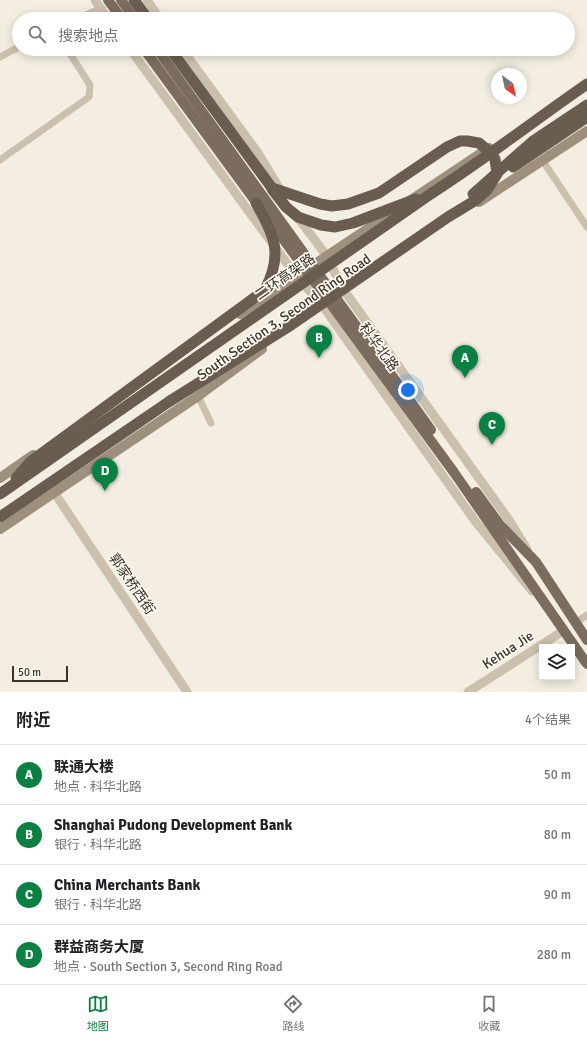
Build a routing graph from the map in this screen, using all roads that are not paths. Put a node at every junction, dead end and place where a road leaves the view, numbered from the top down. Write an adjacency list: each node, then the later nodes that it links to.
1 (95, 0): 5 (street)
2 (108, 0): 8 (main road)
3 (121, 0): 9 (main road)
4 (139, 1): 10 (highway); 11 (street)
5 (101, 8): 6 (street); 7 (street)
6 (93, 12)
7 (104, 12)
8 (117, 12)
9 (130, 12)
10 (144, 12)
11 (152, 12)
12 (12, 51): 19 (street)
13 (71, 56): 25 (street)
14 (135, 56): 34 (street)
15 (149, 56): 31 (main road, 科华北路, bridge)
16 (161, 56): 40 (main road, bridge)
17 (175, 56): 28 (highway)
18 (187, 56): 33 (street)
19 (0, 57)
20 (587, 83): 27 (highway, 二环高架路); 33 (main road, South Section 3, Second Ring Road)
21 (587, 93): 27 (highway)
22 (587, 105): 30 (highway, bridge)
23 (587, 117): 30 (highway, bridge)
24 (587, 131): 26 (main road, South Section 3, Second Ring Road)
25 (0, 160)
26 (543, 161): 32 (street); 35 (main road, South Section 3, Second Ring Road)
27 (469, 169): 29 (highway, 二环高架路)
28 (272, 188): 29 (highway, bridge); 38 (highway, bridge)
29 (432, 193): 42 (highway, 二环高架路, bridge)
30 (473, 194): 38 (highway, bridge)
31 (256, 203): 40 (main road, 科华北路, bridge); 42 (highway, bridge)
32 (587, 227)
33 (326, 255): 34 (main road, South Section 3, Second Ring Road); 35 (street)
34 (297, 277): 36 (street); 41 (main road, South Section 3, Second Ring Road)
35 (343, 289): 36 (main road, South Section 3, Second Ring Road); 46 (street)
36 (322, 305): 37 (main road, South Section 3, Second Ring Road); 47 (street)
37 (198, 396): 39 (street); 43 (main road, South Section 3, Second Ring Road)
38 (170, 401): 44 (highway)
39 (211, 423)
40 (456, 469): 46 (main road, 科华北路); 47 (main road, 科华北路)
41 (0, 478)
42 (3, 492)
43 (54, 492): 45 (main road, South Section 3, Second Ring Road); 53 (street, 郭家桥西街)
44 (0, 517)
45 (0, 529)
46 (536, 562): 49 (main road, 科华北路)
47 (545, 606): 50 (main road, 科华北路)
48 (587, 615): 49 (street)
49 (575, 623): 51 (main road, 科华北路)
50 (563, 631): 52 (main road, 科华北路); 54 (street, Kehua Jie)
51 (587, 640)
52 (587, 664)
53 (187, 692)
54 (468, 692)

